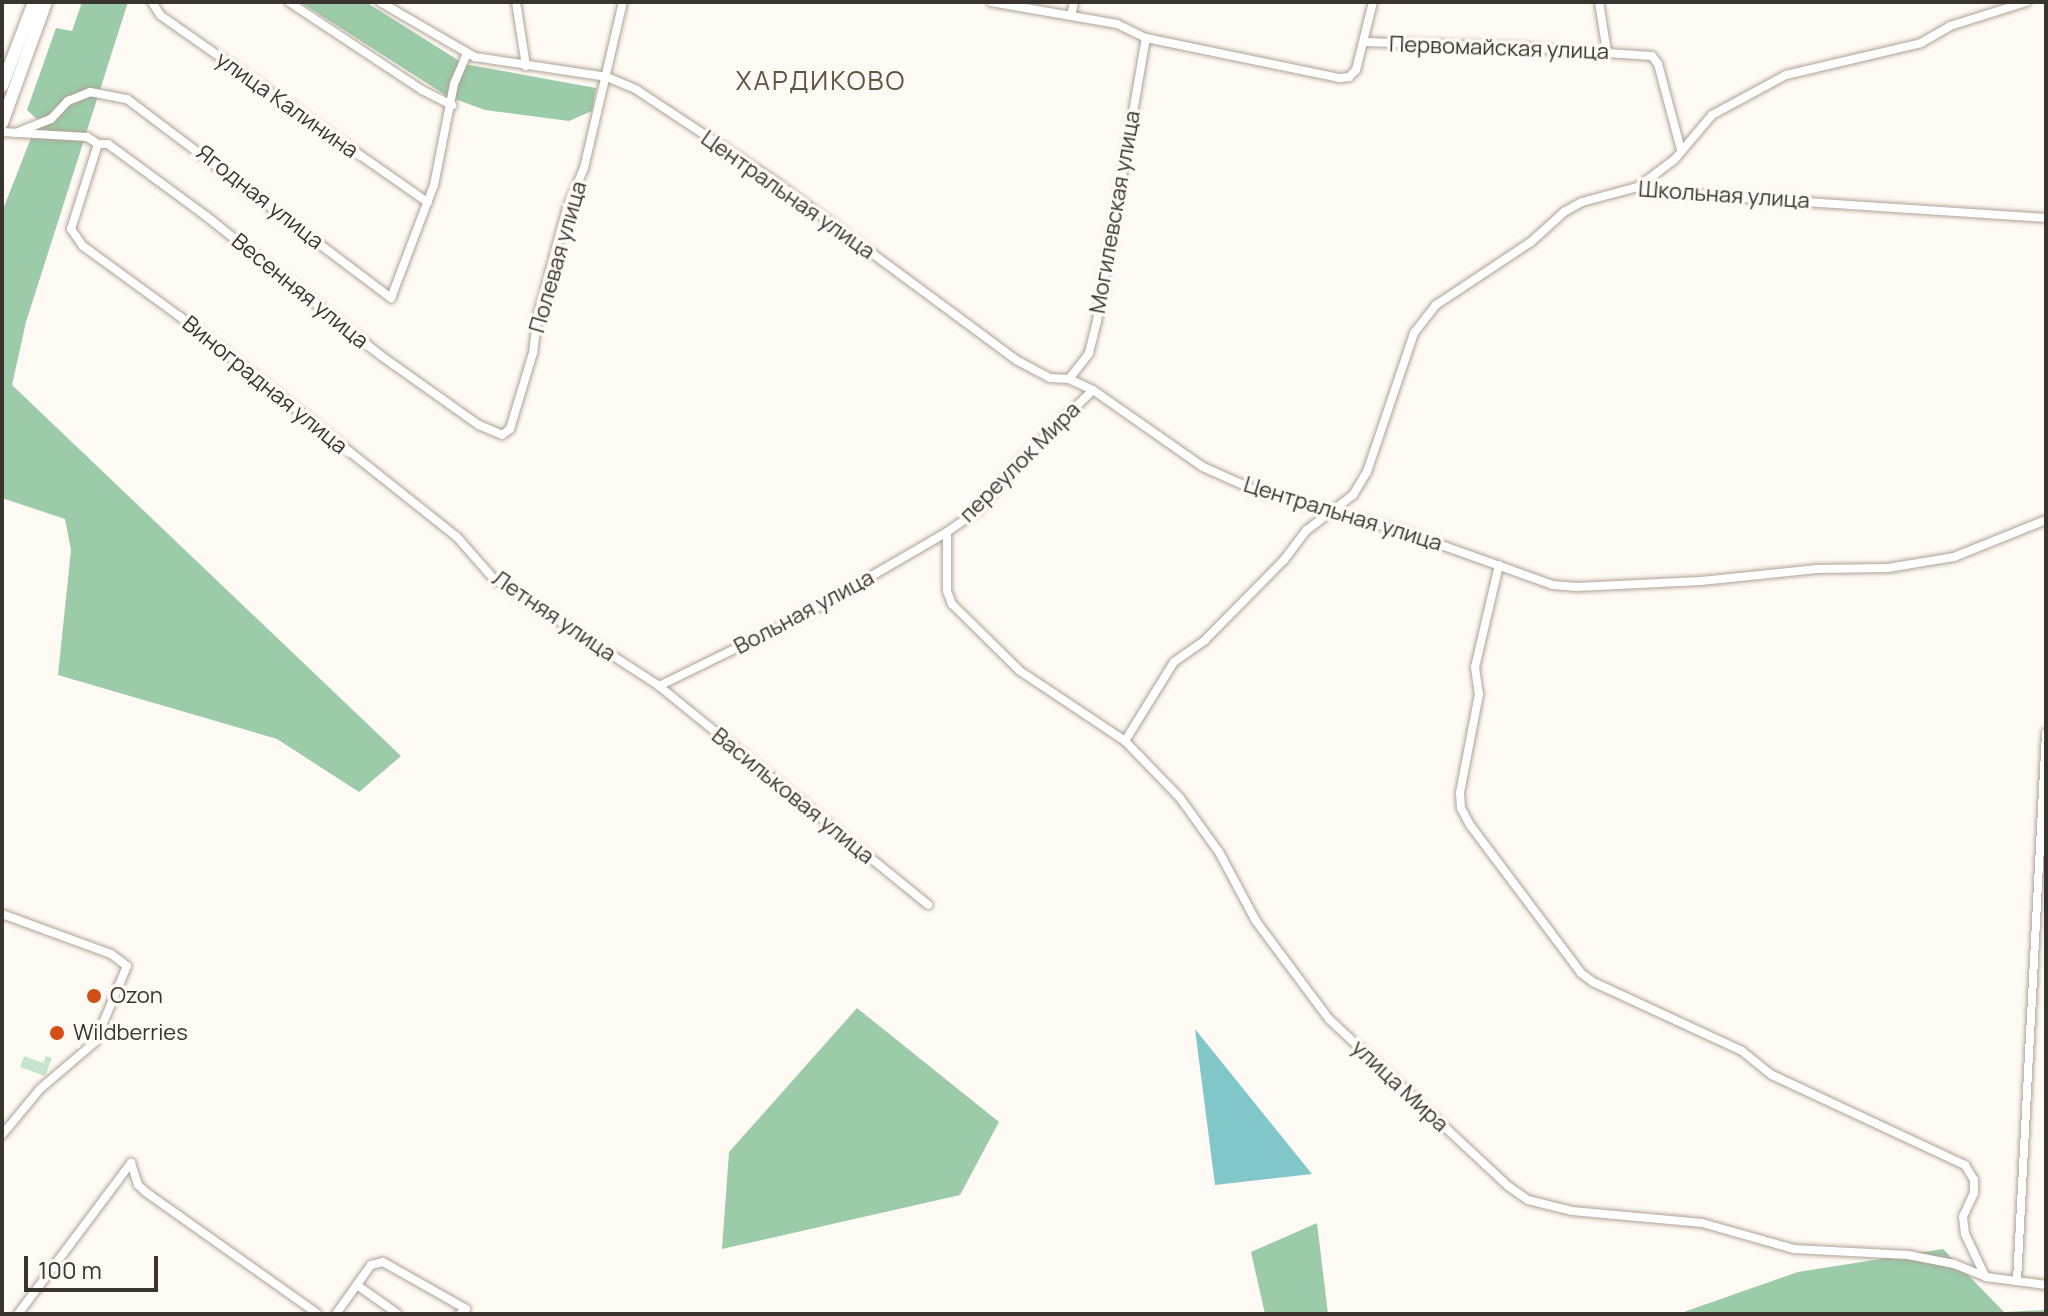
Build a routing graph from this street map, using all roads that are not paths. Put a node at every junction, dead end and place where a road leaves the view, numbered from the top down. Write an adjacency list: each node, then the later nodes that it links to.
1 (34, 2): 21 (main road)
2 (46, 2): 23 (main road)
3 (152, 2): 29 (street, улица Калинина)
4 (289, 2): 22 (street)
5 (380, 2): 18 (street, Центральная улица)
6 (516, 2): 19 (street)
7 (623, 2): 20 (street, Полевая улица)
8 (991, 2): 13 (street, Первомайская улица)
9 (1074, 2): 14 (street)
10 (1373, 2): 16 (street)
11 (1599, 2): 17 (street)
12 (2026, 2): 27 (street)
13 (1031, 6): 14 (street, Первомайская улица)
14 (1071, 16): 15 (street, Первомайская улица)
15 (1146, 38): 16 (street, Первомайская улица); 31 (street, Могилевская улица)
16 (1365, 42): 17 (street, Первомайская улица)
17 (1607, 52): 27 (street, Первомайская улица)
18 (467, 54): 19 (street, Центральная улица); 22 (street)
19 (526, 66): 20 (street, Центральная улица)
20 (607, 77): 31 (street, Центральная улица); 33 (street, Полевая улица)
21 (2, 86)
22 (452, 105): 29 (street)
23 (2, 123)
24 (2, 132): 25 (street, Весенняя улица)
25 (13, 134): 26 (street, Весенняя улица); 29 (street, Ягодная улица)
26 (98, 144): 33 (street, Весенняя улица); 37 (street, Виноградная улица)
27 (1681, 150): 28 (street)
28 (1638, 187): 30 (street, Школьная улица); 34 (street, Школьная улица)
29 (428, 203)
30 (2046, 218)
31 (1069, 379): 32 (street, Центральная улица)
32 (1093, 390): 34 (street, Центральная улица); 36 (street, переулок Мира)
33 (505, 434)
34 (1329, 513): 38 (street, Центральная улица); 41 (street, Школьная улица)
35 (2046, 520): 38 (street, Центральная улица)
36 (947, 532): 39 (street, Вольная улица); 41 (street, улица Мира)
37 (457, 537): 39 (street, Летняя улица)
38 (1499, 565): 45 (street)
39 (659, 686): 42 (street, Васильковая улица)
40 (2046, 733): 46 (street)
41 (1125, 741): 45 (street, улица Мира)
42 (928, 905)
43 (2, 914): 44 (street)
44 (2, 1135)
45 (1986, 1277): 46 (street, улица Мира)
46 (2017, 1281): 48 (street, улица Мира)
47 (357, 1285): 51 (street); 52 (street); 53 (street)
48 (2046, 1285)
49 (18, 1314): 50 (street)
50 (318, 1314)
51 (336, 1314)
52 (398, 1314)
53 (460, 1314)

